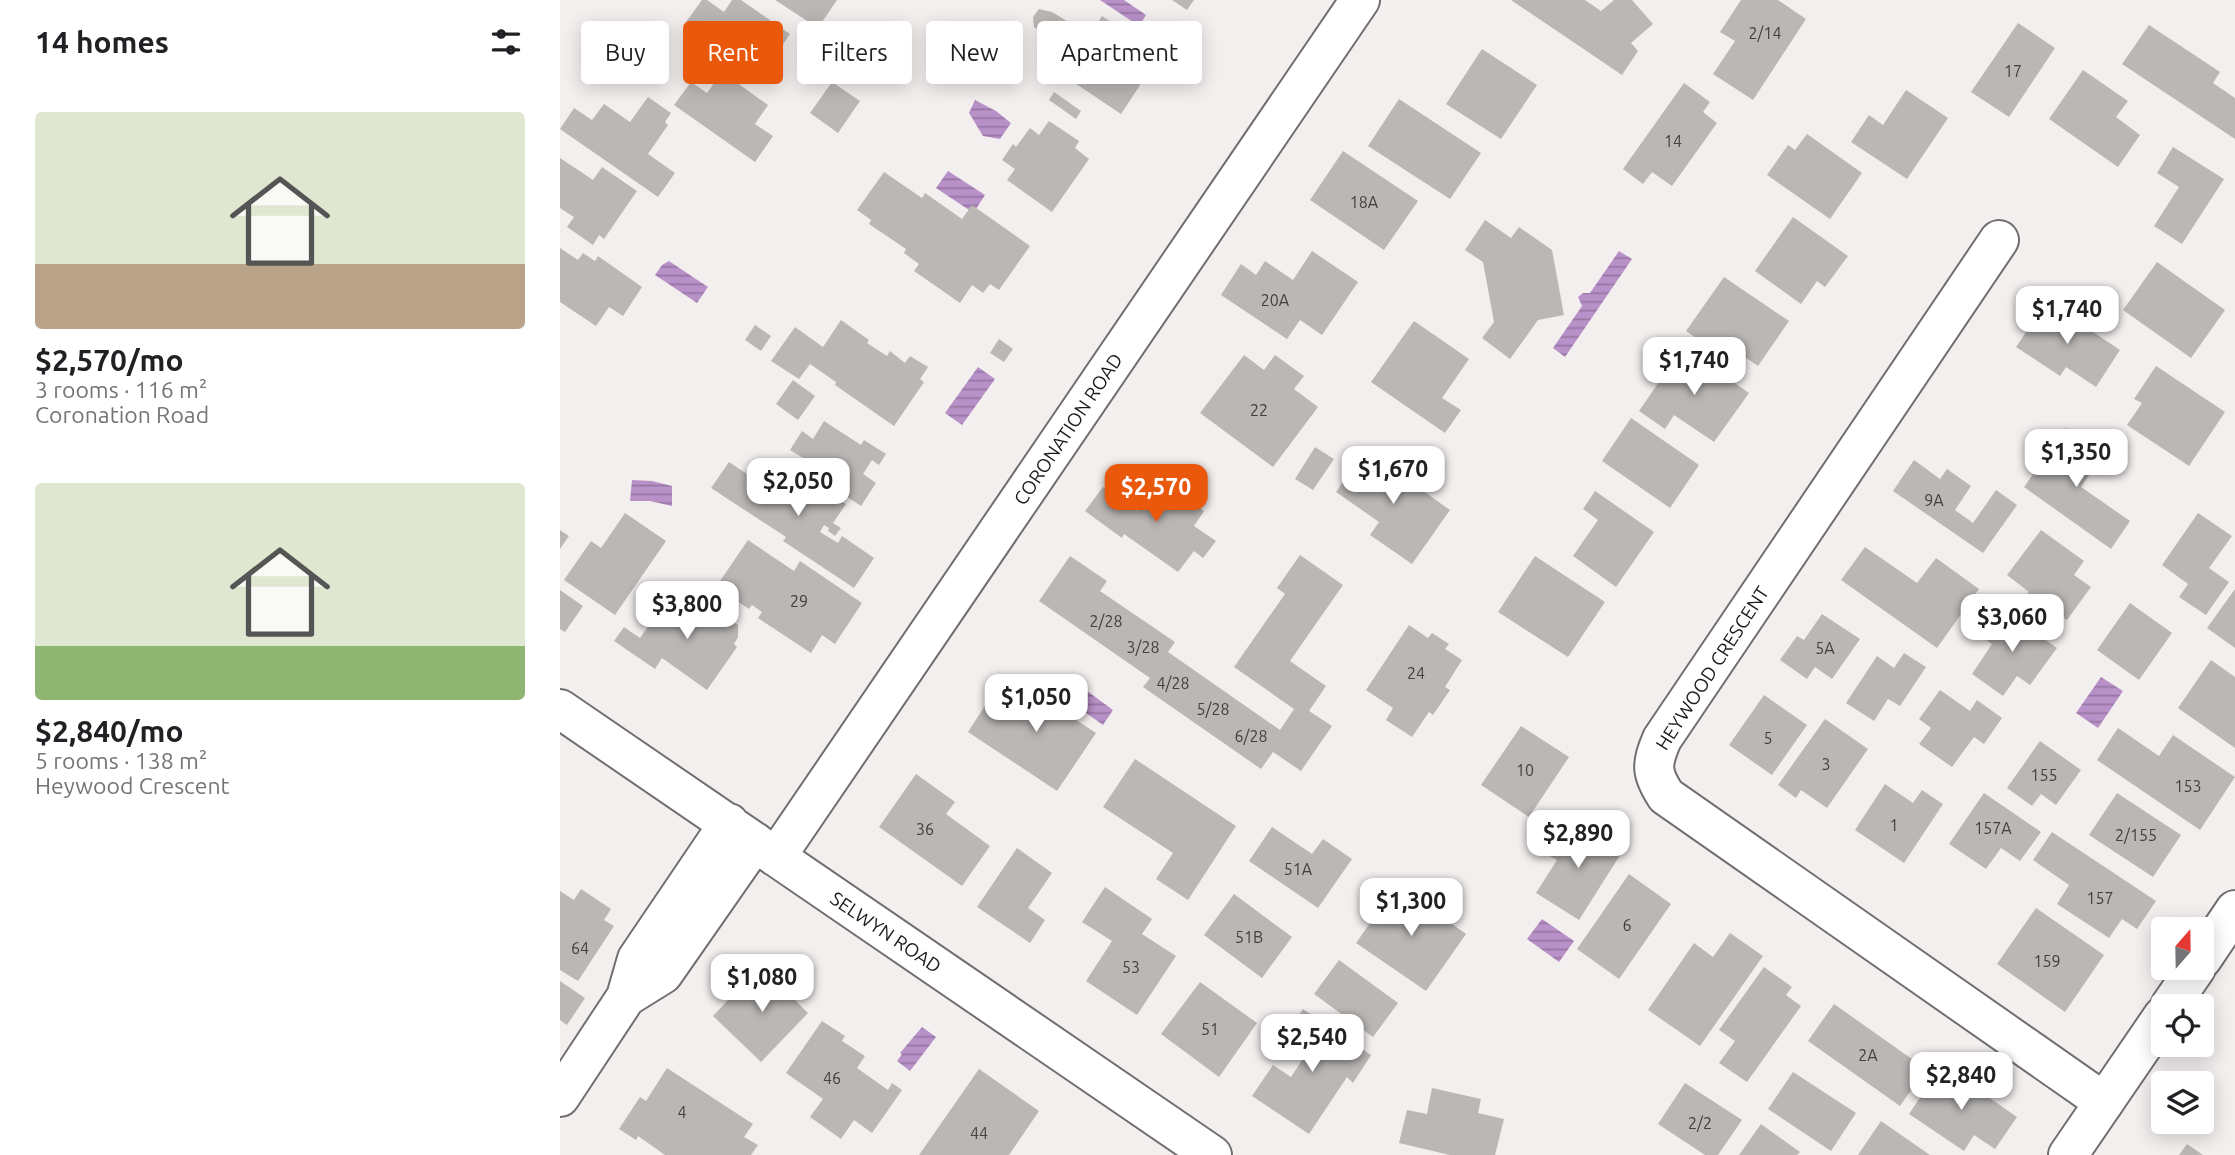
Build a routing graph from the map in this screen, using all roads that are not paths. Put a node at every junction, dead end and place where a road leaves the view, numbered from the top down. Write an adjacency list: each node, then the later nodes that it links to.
1 (1360, 0): 4 (street, CORONATION ROAD)
2 (1999, 240): 9 (street, HEYWOOD CRESCENT)
3 (560, 709): 4 (street, SELWYN ROAD)
4 (753, 841): 8 (street, CORONATION ROAD); 10 (street, SELWYN ROAD)
5 (2235, 910): 6 (street)
6 (2214, 941)
7 (2151, 1033): 9 (street)
8 (560, 1097)
9 (2104, 1102): 11 (street)
10 (1212, 1155)
11 (2068, 1155)

